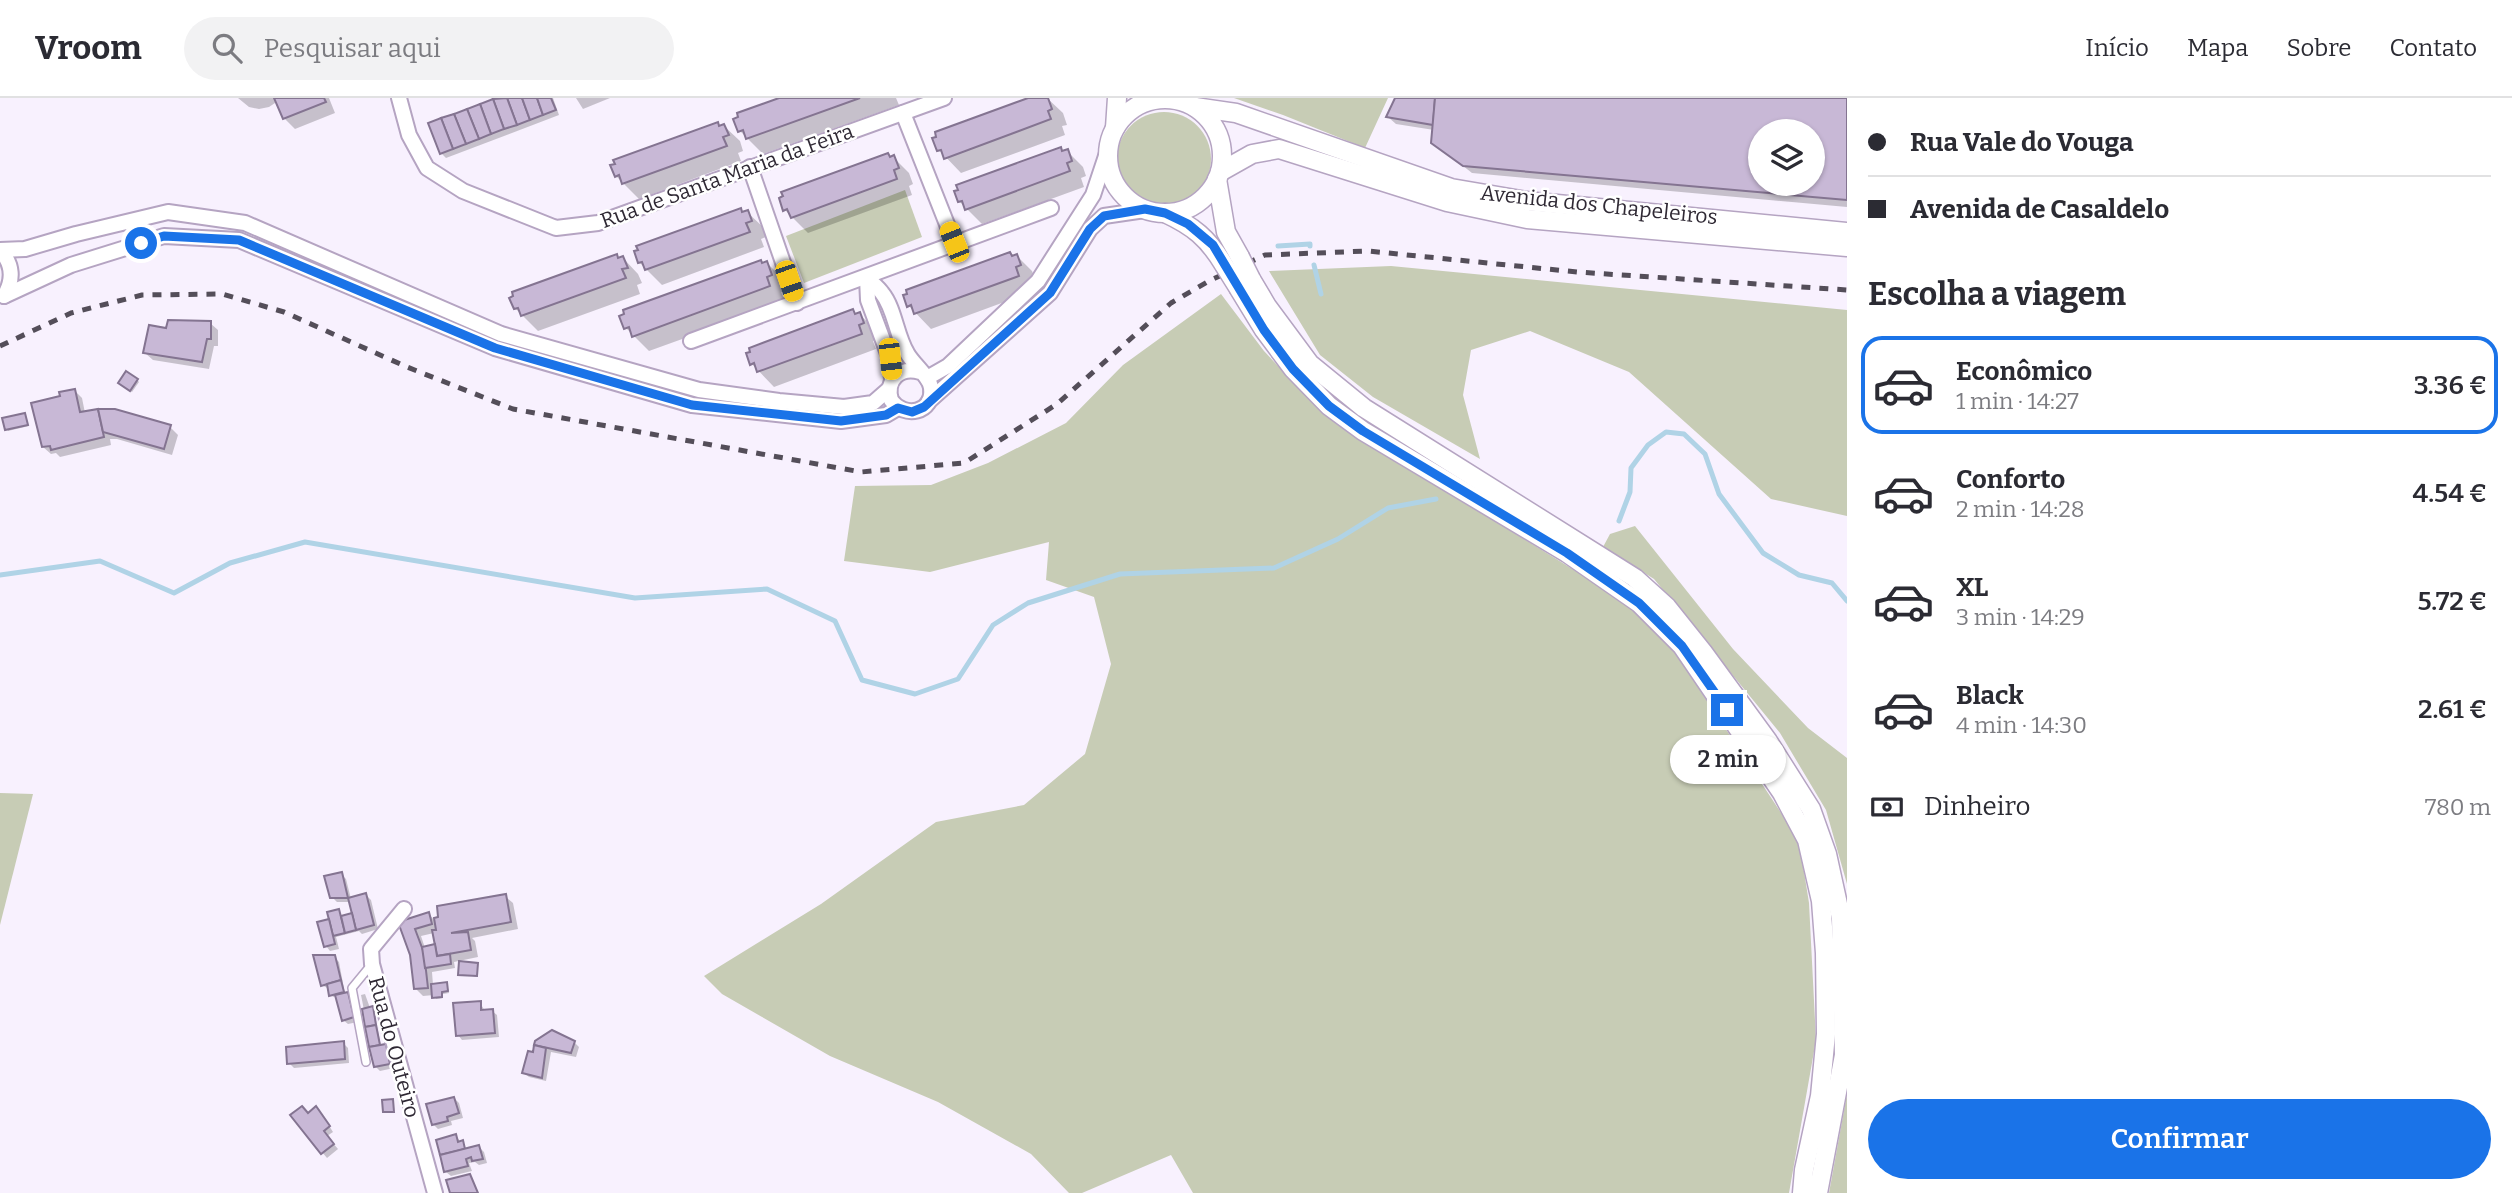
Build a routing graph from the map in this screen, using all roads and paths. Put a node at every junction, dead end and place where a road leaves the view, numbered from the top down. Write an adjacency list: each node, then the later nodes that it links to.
1 (944, 98): 5 (street, Rua de Santa Maria da Feira)
2 (1117, 98): 6 (street)
3 (404, 99): 8 (street, Rua de Santa Maria da Feira)
4 (1187, 102): 6 (street); 9 (street); 13 (street, Avenida dos Chapeleiros)
5 (902, 113): 8 (street, Rua de Santa Maria da Feira); 14 (street)
6 (1115, 128): 7 (street)
7 (1109, 147): 11 (street); 23 (street)
8 (750, 167): 21 (street)
9 (1219, 175): 12 (street); 15 (street, Avenida dos Chapeleiros); 17 (street)
10 (1051, 208): 14 (street)
11 (1145, 209): 12 (street); 25 (street)
12 (1165, 213): 17 (street)
13 (1847, 232)
14 (954, 242): 18 (street)
15 (1847, 247)
16 (0, 250): 20 (street); 24 (street)
17 (1232, 261): 19 (street, bridge)
18 (867, 278): 21 (street); 23 (street); 24 (street)
19 (1245, 284): 27 (street); 32 (street)
20 (2, 297): 26 (street)
21 (797, 303): 22 (street)
22 (691, 341)
23 (924, 375): 24 (street); 25 (street)
24 (891, 384): 26 (street)
25 (929, 401): 26 (street)
26 (898, 408)
27 (1841, 892): 33 (street)
28 (404, 909): 29 (street, Rua do Outeiro)
29 (372, 964): 30 (lane); 31 (street, Rua do Outeiro)
30 (366, 1062)
31 (435, 1193)
32 (1802, 1193)
33 (1818, 1193)

